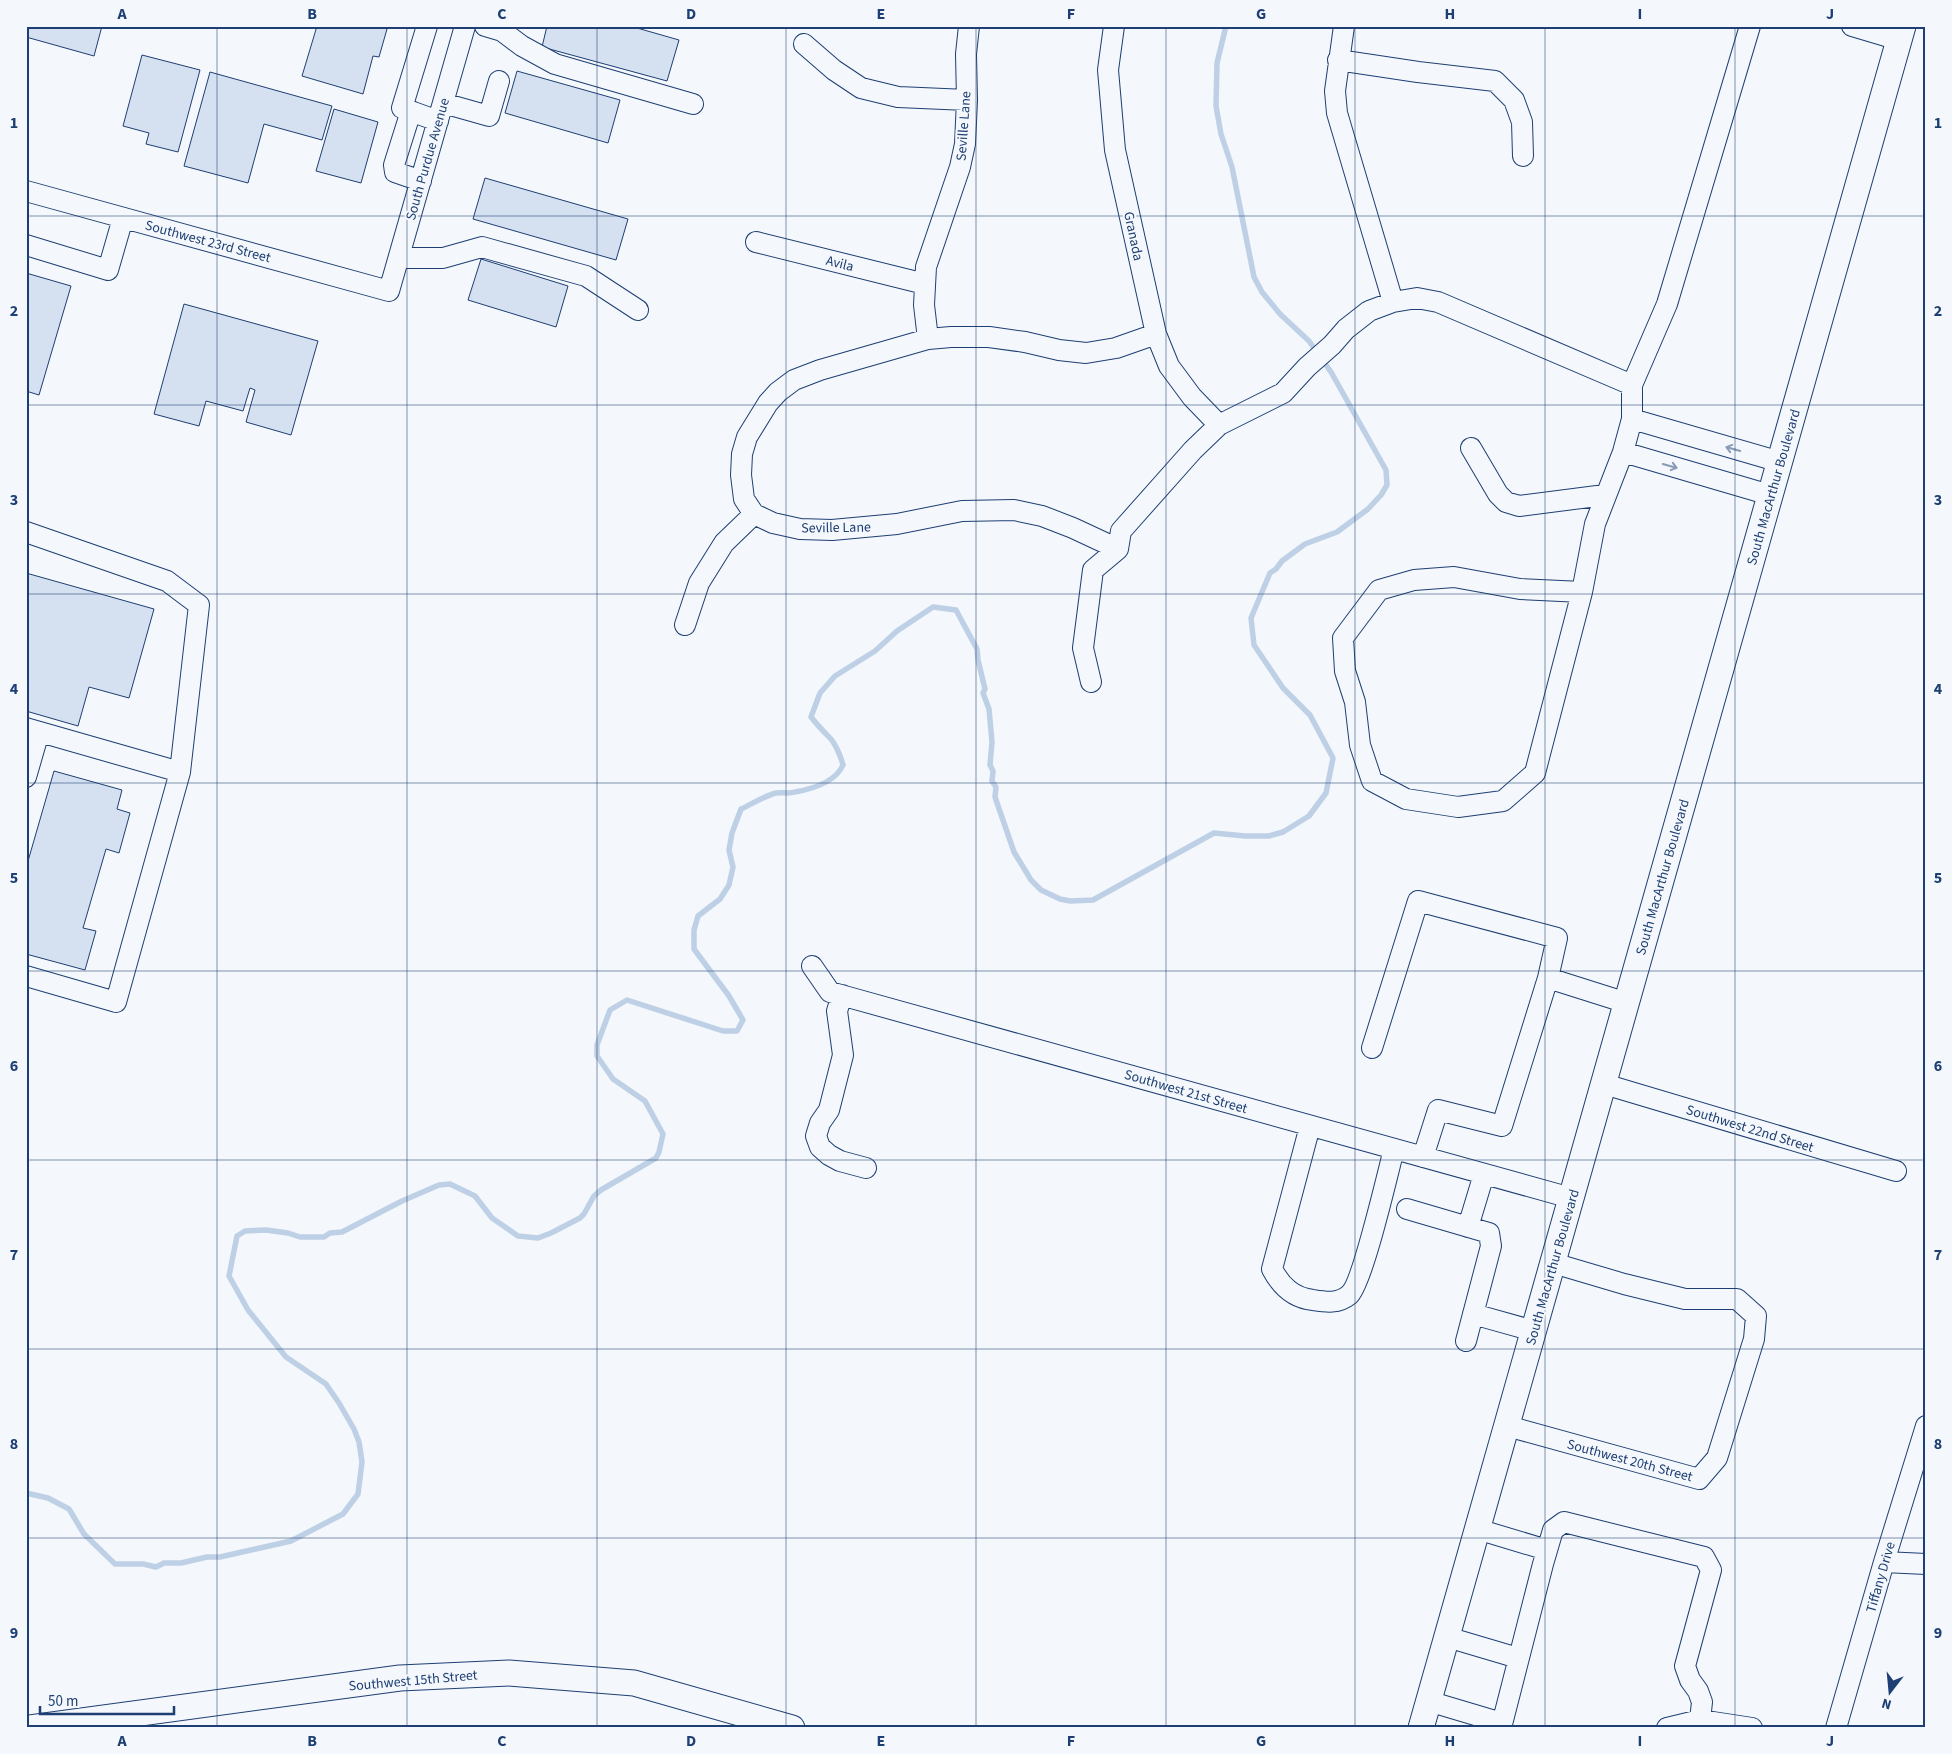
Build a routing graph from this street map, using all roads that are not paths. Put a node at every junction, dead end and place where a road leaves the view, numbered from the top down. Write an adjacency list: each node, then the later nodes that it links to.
1 (427, 26): 15 (street)
2 (465, 26): 16 (street, South Purdue Avenue)
3 (486, 26): 14 (street)
4 (969, 26): 13 (street, Seville Lane)
5 (1114, 26): 28 (street, Granada)
6 (1344, 26): 11 (street)
7 (1750, 26): 30 (street)
8 (1852, 26): 9 (street)
9 (1901, 33): 35 (main road, South MacArthur Boulevard)
10 (804, 44): 13 (street)
11 (1338, 60): 17 (street); 26 (street)
12 (498, 81): 16 (street)
13 (967, 100): 24 (street, Seville Lane)
14 (693, 104)
15 (411, 111): 16 (street); 18 (street)
16 (441, 112): 18 (street, South Purdue Avenue)
17 (1523, 156)
18 (421, 181): 23 (street, South Purdue Avenue)
19 (26, 191): 20 (street, Southwest 23rd Street)
20 (123, 218): 22 (street); 25 (street, Southwest 23rd Street)
21 (756, 242): 24 (street, Avila)
22 (26, 245)
23 (399, 258): 25 (street, South Purdue Avenue); 27 (street)
24 (925, 284): 29 (street, Seville Lane)
25 (390, 291)
26 (1394, 302): 30 (street); 32 (street)
27 (638, 310)
28 (1156, 334): 29 (street); 32 (street, Granada)
29 (928, 339): 38 (street)
30 (1632, 385): 31 (street)
31 (1632, 419): 34 (street); 35 (street, one-way to 31)
32 (1219, 425): 40 (street)
33 (1471, 448): 36 (street)
34 (1623, 452): 36 (street); 37 (street, one-way to 37)
35 (1780, 462): 37 (main road, South MacArthur Boulevard)
36 (1605, 495): 41 (street)
37 (1770, 496): 51 (main road, South MacArthur Boulevard)
38 (754, 514): 40 (street, Seville Lane); 42 (street)
39 (26, 532): 45 (street)
40 (1118, 549): 43 (street)
41 (1582, 592): 41 (street)
42 (685, 625)
43 (1091, 682)
44 (33, 730): 45 (street); 46 (street)
45 (180, 772): 48 (street)
46 (26, 777)
47 (812, 966): 50 (street, Southwest 21st Street)
48 (26, 976)
49 (1548, 978): 51 (street); 52 (street); 56 (street)
50 (842, 995): 54 (street, Southwest 21st Street); 57 (street)
51 (1627, 1003): 53 (main road, South MacArthur Boulevard)
52 (1372, 1048)
53 (1604, 1084): 58 (street, Southwest 22nd Street); 60 (main road, South MacArthur Boulevard)
54 (1310, 1126): 55 (street, Southwest 21st Street); 55 (street)
55 (1394, 1149): 56 (street, Southwest 21st Street)
56 (1423, 1157): 59 (street, Southwest 21st Street)
57 (866, 1168)
58 (1896, 1172)
59 (1484, 1174): 60 (street, Southwest 21st Street); 62 (street)
60 (1572, 1198): 63 (main road, South MacArthur Boulevard)
61 (1406, 1209): 62 (street)
62 (1468, 1227): 64 (street)
63 (1553, 1263): 65 (main road, South MacArthur Boulevard); 67 (street, Southwest 20th Street)
64 (1473, 1314): 65 (street); 66 (street)
65 (1534, 1331): 67 (main road, South MacArthur Boulevard)
66 (1466, 1341)
67 (1507, 1426): 69 (main road, South MacArthur Boulevard)
68 (1926, 1426): 71 (street, Tiffany Drive)
69 (1477, 1529): 70 (street); 73 (main road, South MacArthur Boulevard)
70 (1547, 1550): 74 (street); 76 (street)
71 (1884, 1562): 72 (street); 83 (street, Tiffany Drive)
72 (1926, 1564)
73 (1447, 1637): 74 (street); 75 (main road, South MacArthur Boulevard)
74 (1518, 1658): 77 (street)
75 (1428, 1700): 77 (street); 80 (main road, South MacArthur Boulevard)
76 (1700, 1720): 81 (street); 82 (street)
77 (1502, 1726)
78 (30, 1728): 79 (main road, Southwest 15th Street)
79 (792, 1728)
80 (1421, 1728)
81 (1667, 1728)
82 (1752, 1728)
83 (1836, 1728)

